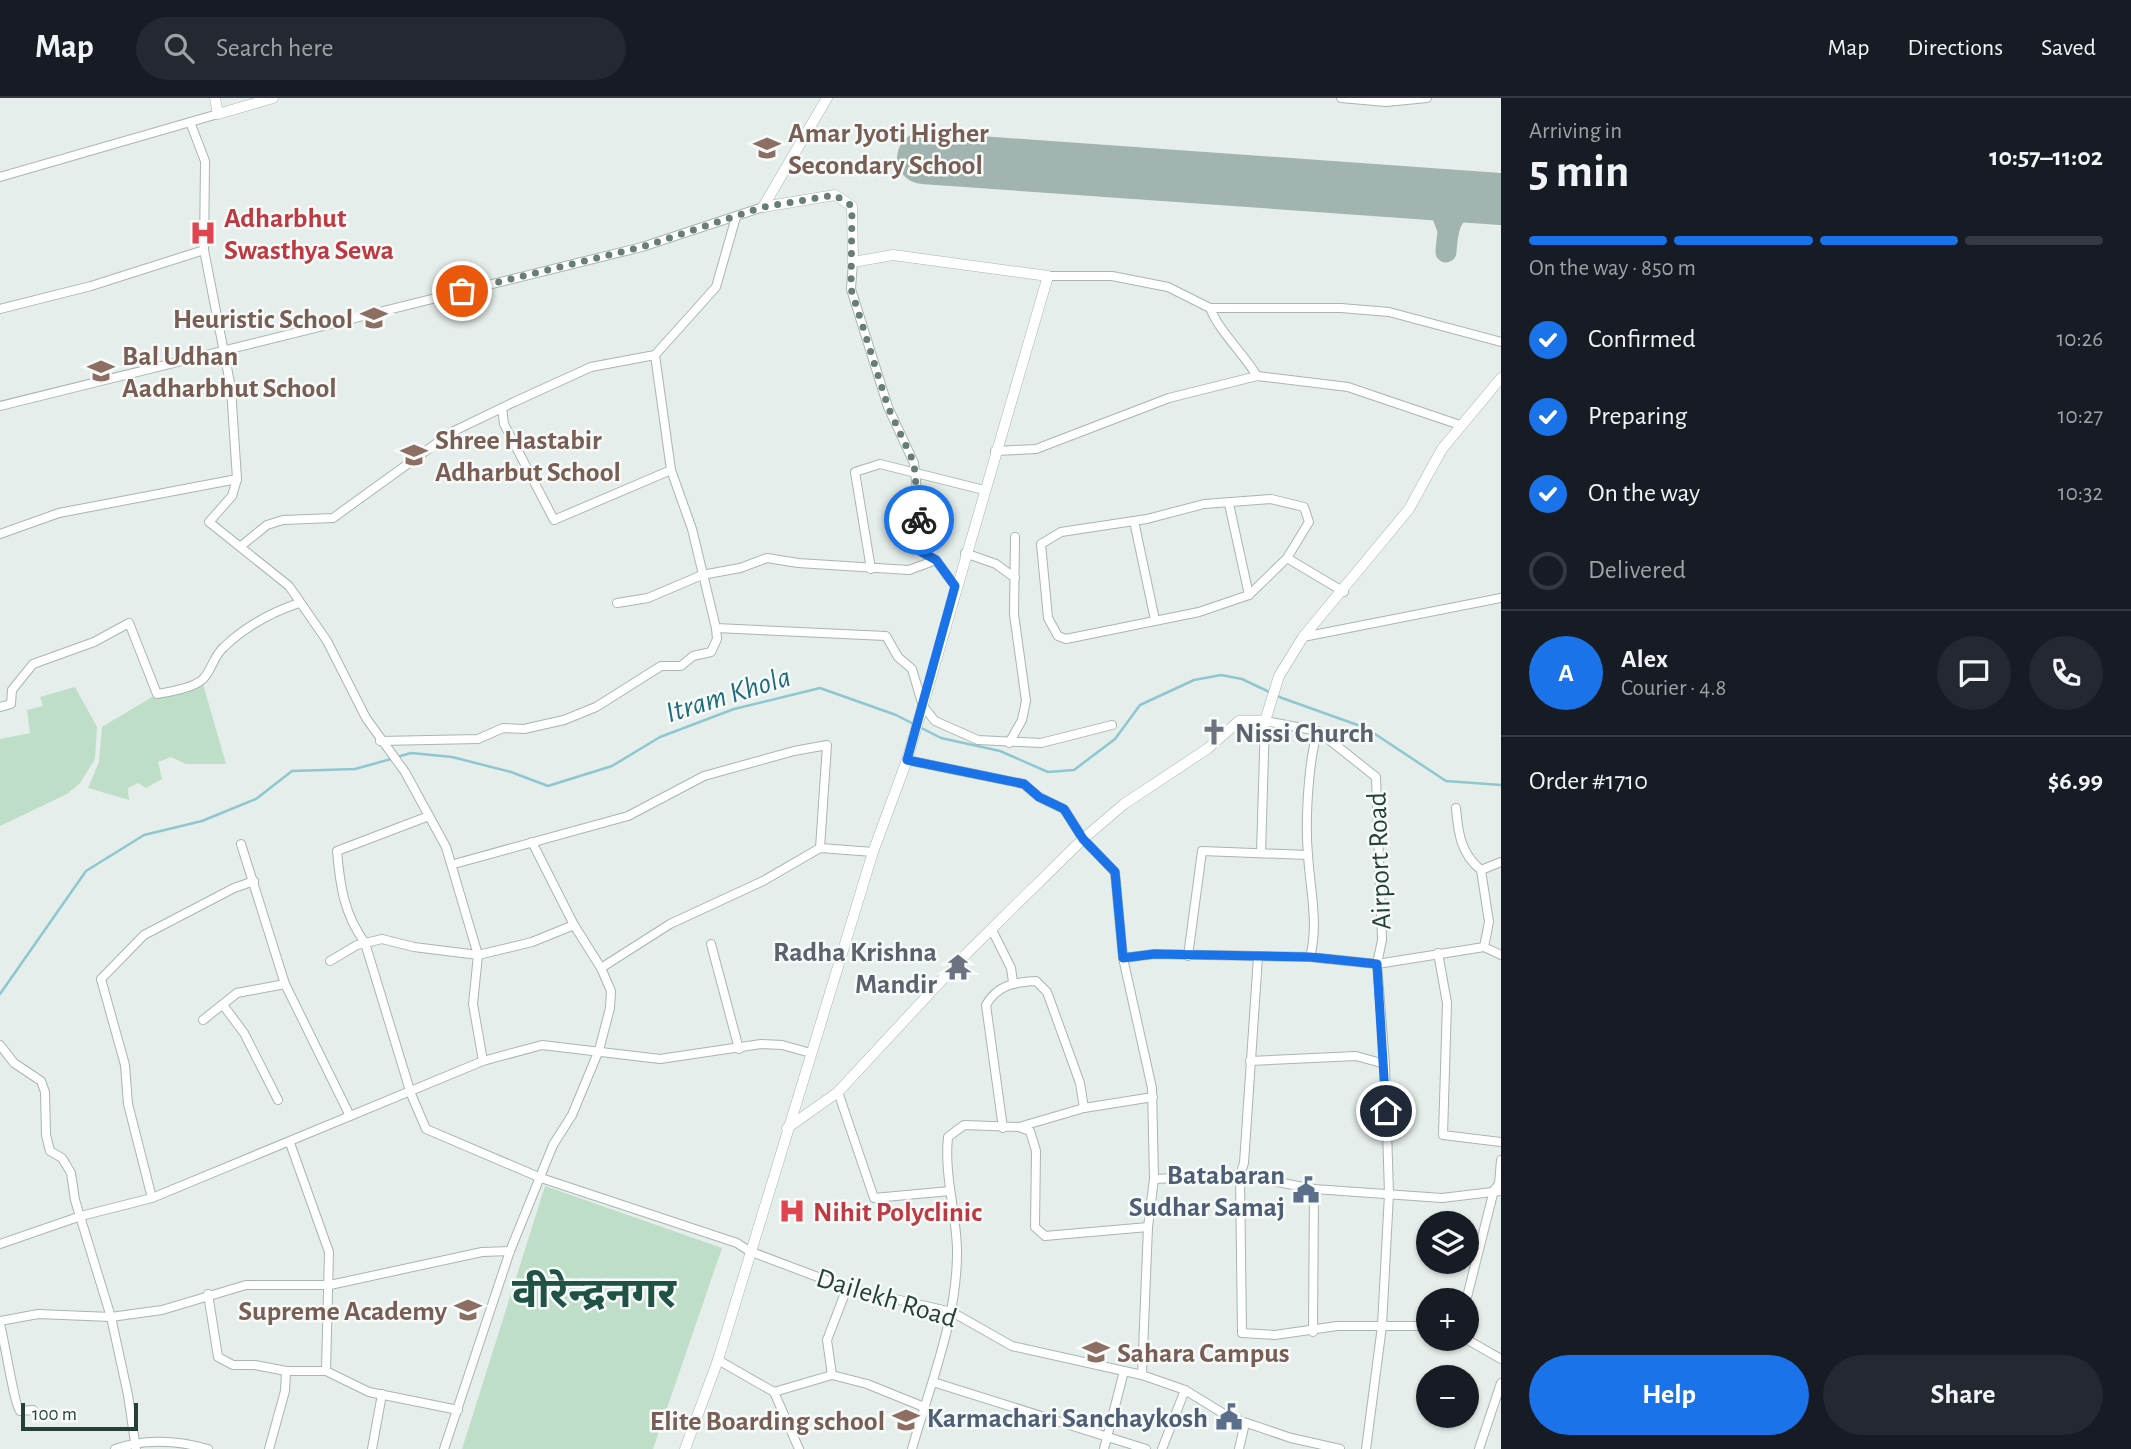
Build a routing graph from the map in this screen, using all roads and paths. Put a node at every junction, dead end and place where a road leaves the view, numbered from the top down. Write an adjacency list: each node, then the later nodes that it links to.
1 (215, 98): 6 (street)
2 (273, 98): 6 (street)
3 (827, 98): 9 (street)
4 (1341, 98): 5 (street)
5 (1427, 98)
6 (218, 114): 7 (street)
7 (190, 122): 8 (street); 11 (street)
8 (0, 177)
9 (763, 207): 10 (street); 12 (street)
10 (736, 217): 17 (street); 18 (street)
11 (204, 250): 15 (street); 17 (street)
12 (853, 262): 13 (street); 26 (street)
13 (1048, 276): 14 (street); 24 (street)
14 (1210, 308): 16 (street); 19 (street)
15 (0, 309)
16 (1501, 342)
17 (222, 351): 21 (street); 27 (street)
18 (655, 355): 22 (street); 25 (street)
19 (1257, 376): 23 (street); 24 (street)
20 (1501, 378): 23 (street)
21 (0, 406)
22 (502, 408): 25 (street); 33 (street)
23 (1460, 425): 41 (street)
24 (995, 451): 28 (street)
25 (671, 470): 38 (street)
26 (916, 472): 28 (street); 36 (street); 37 (street)
27 (237, 479): 31 (street); 33 (street)
28 (984, 489): 34 (street)
29 (1229, 504): 30 (street); 35 (street); 42 (street)
30 (1134, 521): 46 (street); 46 (street)
31 (0, 534)
32 (1015, 537): 39 (street)
33 (241, 546): 44 (street)
34 (965, 553): 39 (street); 40 (street)
35 (1287, 558): 41 (street); 42 (street)
36 (936, 560): 37 (street); 40 (street)
37 (870, 569): 38 (street)
38 (702, 575): 45 (street); 47 (street)
39 (1015, 578): 55 (street)
40 (955, 586): 50 (street)
41 (1344, 592): 48 (street)
42 (1249, 595): 46 (street)
43 (1501, 598): 48 (street)
44 (299, 603): 49 (street); 54 (street)
45 (617, 603)
46 (1155, 620)
47 (716, 628): 50 (street); 54 (street)
48 (1303, 637): 51 (street)
49 (0, 707)
50 (922, 709): 55 (street); 56 (street)
51 (1265, 721): 53 (street, Airport Road); 59 (street); 64 (street)
52 (1112, 724): 55 (street)
53 (1318, 731): 65 (street); 83 (street, Airport Road)
54 (380, 741): 58 (street)
55 (1009, 743)
56 (907, 760): 59 (street); 63 (street)
57 (1455, 808): 68 (street)
58 (429, 816): 67 (street); 72 (street, Dailekh Road)
59 (1083, 839): 71 (street); 81 (street)
60 (532, 842): 62 (street); 67 (street); 70 (street)
61 (241, 844): 69 (street)
62 (820, 848): 63 (street); 84 (street)
63 (873, 852): 92 (street)
64 (1261, 853): 65 (street); 78 (street)
65 (1308, 855): 80 (street)
66 (1501, 862): 68 (street)
67 (454, 864): 76 (street)
68 (1481, 870): 74 (street)
69 (254, 881): 86 (street); 115 (street)
70 (573, 925): 76 (street); 84 (street)
71 (992, 930): 85 (street); 96 (street)
72 (365, 943): 76 (street); 82 (street); 97 (street, Dailekh Road)
73 (711, 944): 90 (street)
74 (1484, 947): 75 (street); 77 (street)
75 (1438, 953): 83 (street); 105 (street)
76 (478, 955): 93 (street)
77 (1501, 955)
78 (1188, 956): 79 (street); 81 (street)
79 (1258, 957): 80 (street); 94 (street)
80 (1310, 957): 83 (street)
81 (1123, 958): 98 (street)
82 (330, 961)
83 (1377, 964): 95 (street, Airport Road)
84 (601, 968): 91 (street)
85 (1013, 982): 100 (street); 103 (street)
86 (285, 984): 87 (street); 101 (street)
87 (223, 1004): 88 (street); 99 (street)
88 (203, 1020)
89 (0, 1045): 116 (street)
90 (739, 1049): 91 (street); 92 (street)
91 (599, 1050): 93 (street); 109 (street)
92 (811, 1053): 104 (street)
93 (483, 1061): 97 (street)
94 (1250, 1061): 95 (street); 108 (street)
95 (1385, 1064): 114 (street, Airport Road)
96 (838, 1092): 104 (street); 113 (street)
97 (411, 1094): 101 (street); 109 (street, Dailekh Road)
98 (1153, 1097): 100 (street); 110 (street)
99 (278, 1100)
100 (1084, 1108): 102 (street)
101 (350, 1116): 106 (street)
102 (1019, 1126): 103 (street); 117 (street)
103 (1003, 1128): 113 (street)
104 (787, 1129): 120 (street)
105 (1501, 1142)
106 (290, 1143): 115 (street); 121 (street)
107 (1501, 1160): 112 (street)
108 (1240, 1175): 110 (street); 111 (street); 130 (street)
109 (541, 1178): 119 (street); 120 (street, Dailekh Road)
110 (1153, 1179): 117 (street)
111 (1314, 1189): 114 (street); 130 (street)
112 (1497, 1190): 114 (street); 123 (street)
113 (950, 1191): 125 (street)
114 (1389, 1194): 128 (street, Airport Road)
115 (152, 1198): 116 (street)
116 (80, 1216): 118 (street); 126 (street)
117 (1148, 1227): 138 (street)
118 (0, 1244)
119 (510, 1251): 121 (street); 146 (street)
120 (749, 1251): 122 (street, Dailekh Road); 133 (street)
121 (330, 1284): 124 (street); 135 (street)
122 (847, 1288): 125 (street, Dailekh Road); 137 (street)
123 (1470, 1288)
124 (208, 1294): 126 (street); 134 (street)
125 (952, 1312): 136 (street, Dailekh Road); 139 (street)
126 (111, 1317): 127 (street); 149 (street)
127 (0, 1322): 145 (street)
128 (1382, 1326): 129 (street); 130 (street); 164 (street, Airport Road)
129 (1416, 1326)
130 (1313, 1332)
131 (1479, 1346): 132 (street)
132 (1501, 1359)
133 (718, 1360): 142 (street); 156 (street)
134 (286, 1371): 135 (street); 153 (street)
135 (326, 1371): 143 (street)
136 (1124, 1371): 138 (street, Dailekh Road); 148 (street)
137 (832, 1375): 142 (street); 144 (street)
138 (1142, 1375): 141 (street, Dailekh Road)
139 (933, 1381): 144 (street); 148 (street)
140 (1501, 1383): 165 (street)
141 (1185, 1390): 147 (street, Dailekh Road); 161 (street)
142 (774, 1392): 150 (street)
143 (382, 1394): 146 (street); 154 (street)
144 (924, 1407): 158 (street)
145 (33, 1410)
146 (458, 1410): 155 (street)
147 (1245, 1423): 162 (street); 163 (street, Dailekh Road)
148 (1109, 1435): 159 (street); 160 (street)
149 (136, 1445): 151 (street); 152 (street)
150 (797, 1446): 157 (street)
151 (115, 1449)
152 (208, 1449)
153 (269, 1449)
154 (372, 1449)
155 (444, 1449)
156 (685, 1449)
157 (786, 1449)
158 (912, 1449)
159 (1104, 1449)
160 (1146, 1449)
161 (1162, 1449)
162 (1239, 1449)
163 (1340, 1449)
164 (1366, 1449)
165 (1479, 1449)

